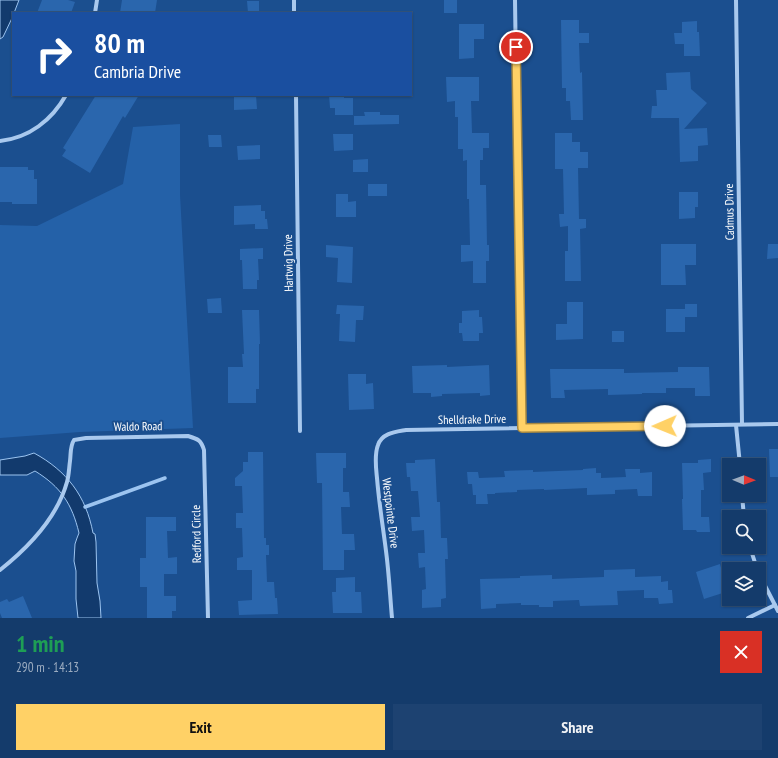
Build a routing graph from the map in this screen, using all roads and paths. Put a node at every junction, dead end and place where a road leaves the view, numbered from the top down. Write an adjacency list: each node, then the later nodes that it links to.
1 (97, 0): 5 (street)
2 (294, 0): 6 (street)
3 (515, 0): 13 (street)
4 (736, 0): 11 (street, Cadmus Drive)
5 (95, 12)
6 (294, 12)
7 (65, 96): 9 (street)
8 (296, 96): 15 (street, Hartwig Drive)
9 (0, 141)
10 (736, 424): 11 (street, Shelldrake Drive); 13 (street, Shelldrake Drive); 17 (street)
11 (742, 424): 12 (street, Shelldrake Drive)
12 (778, 424)
13 (522, 428): 14 (street, Shelldrake Drive)
14 (406, 430): 23 (street, Westpointe Drive)
15 (300, 431)
16 (204, 450): 18 (street, Waldo Road); 22 (street, Redford Circle)
17 (739, 458)
18 (0, 570)
19 (766, 588): 20 (street)
20 (775, 605): 21 (street); 24 (street)
21 (778, 611)
22 (208, 618)
23 (392, 618)
24 (748, 618)

